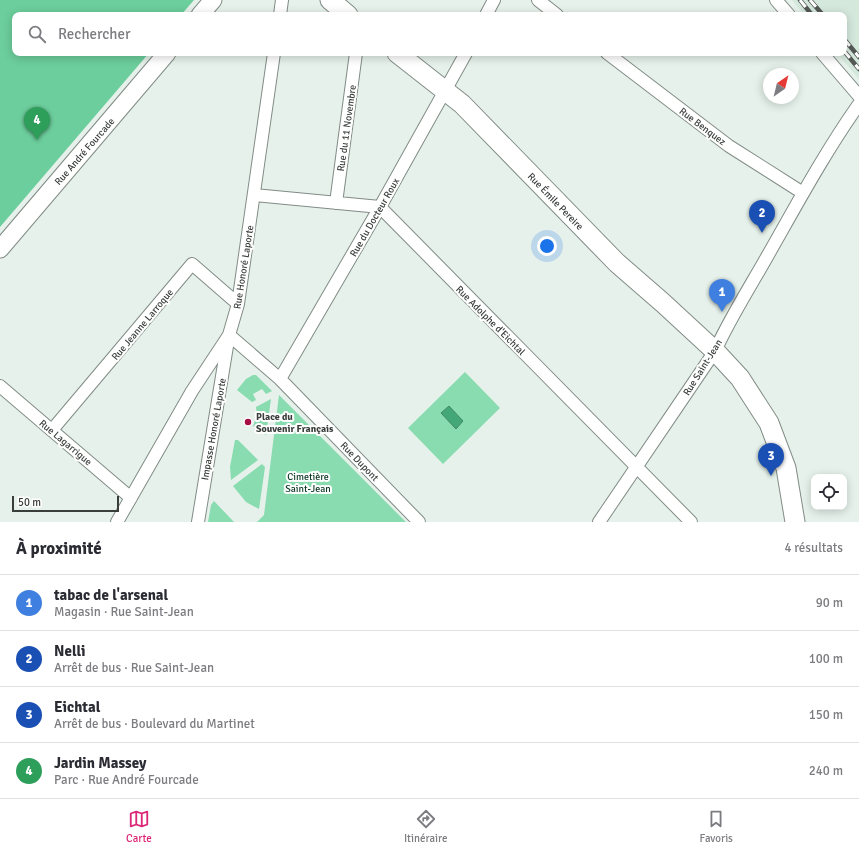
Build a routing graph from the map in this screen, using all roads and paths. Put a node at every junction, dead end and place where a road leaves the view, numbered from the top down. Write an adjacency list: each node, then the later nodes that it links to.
1 (213, 0): 7 (street)
2 (282, 0): 8 (street)
3 (330, 0): 9 (main road)
4 (494, 0): 10 (street)
5 (538, 0): 11 (street)
6 (776, 0): 12 (street)
7 (203, 12)
8 (280, 12)
9 (344, 12)
10 (488, 12)
11 (553, 12)
12 (786, 12)
13 (164, 56): 27 (street, Rue André Fourcade)
14 (274, 56): 24 (street, Rue Honoré Laporte)
15 (356, 56): 25 (street, Rue du 11 Novembre)
16 (401, 56): 20 (main road, Rue Émile Pereire)
17 (464, 56): 20 (street, Rue du Docteur Roux)
18 (611, 56): 23 (street, Rue Benquez)
19 (825, 56): 21 (street)
20 (446, 91): 26 (street, Rue du Docteur Roux); 30 (main road, Rue Émile Pereire)
21 (859, 96)
22 (859, 104): 23 (street, Rue Saint-Jean)
23 (803, 193): 30 (street, Rue Saint-Jean)
24 (254, 195): 25 (street); 28 (street, Rue Honoré Laporte)
25 (336, 203): 26 (street)
26 (380, 207): 31 (street, Rue du Docteur Roux); 34 (street, Rue Adolphe d'Eichtal)
27 (0, 249)
28 (238, 304): 29 (street, Rue Honoré Laporte); 33 (street, Rue Jeanne Larroque)
29 (229, 335): 31 (street, Rue Dupont); 35 (street, Rue Honoré Laporte); 37 (street, Impasse Honoré Laporte)
30 (715, 351): 34 (street, Rue Saint-Jean); 41 (main road, Rue Émile Pereire)
31 (280, 379): 38 (street, Rue Dupont)
32 (0, 386): 33 (street, Rue Lagarrigue)
33 (52, 430): 35 (street, Rue Lagarrigue)
34 (636, 468): 39 (street, Rue Saint-Jean); 40 (street, Rue Adolphe d'Eichtal)
35 (132, 498): 36 (street, Rue Honoré Laporte)
36 (117, 522)
37 (198, 522)
38 (420, 522)
39 (599, 522)
40 (691, 522)
41 (796, 522)

